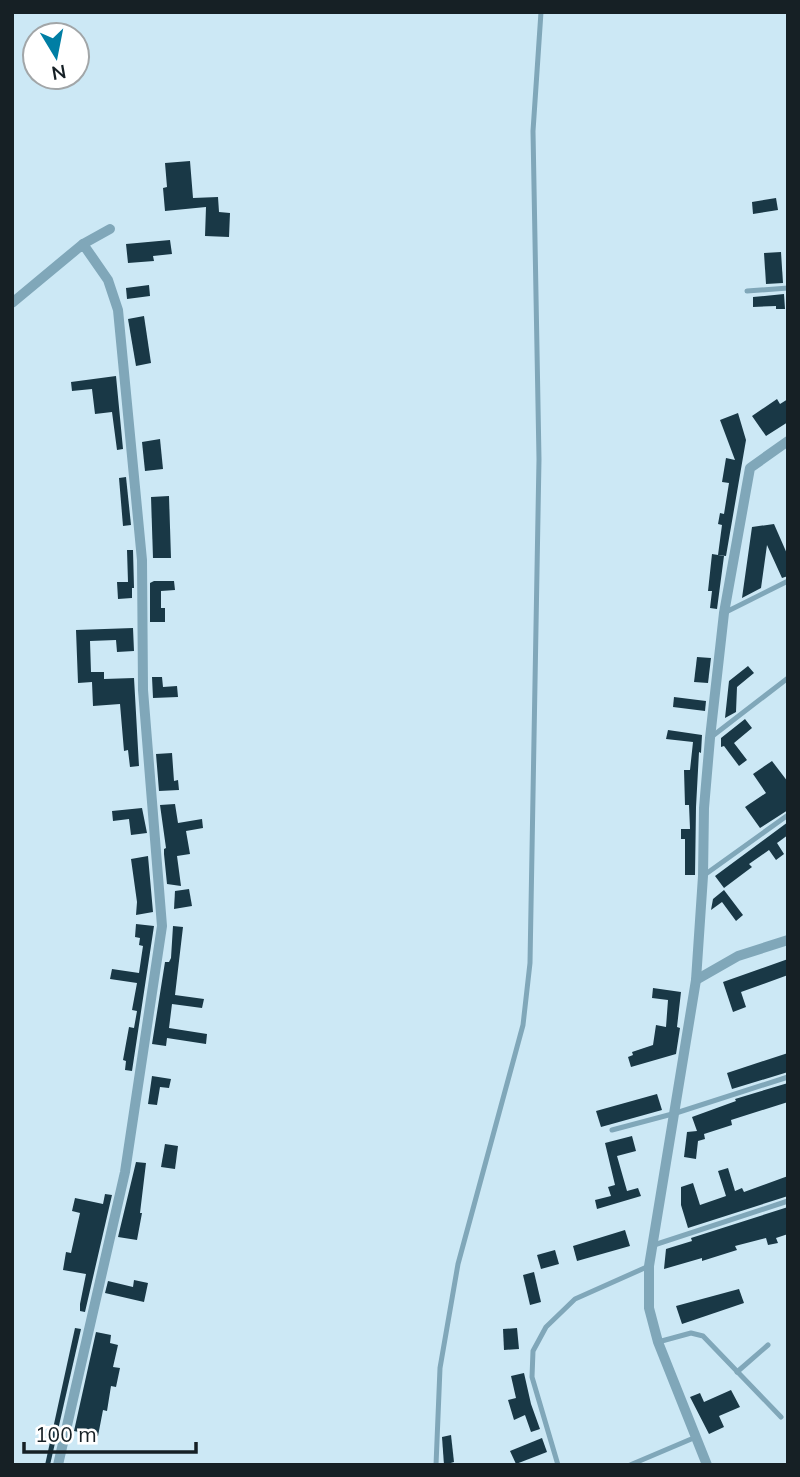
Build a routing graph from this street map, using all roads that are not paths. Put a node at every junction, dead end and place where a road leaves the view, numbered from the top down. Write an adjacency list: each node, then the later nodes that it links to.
1 (541, 12): 28 (lane)
2 (110, 229): 3 (street)
3 (83, 244): 6 (street); 27 (street)
4 (788, 288): 5 (lane)
5 (747, 291)
6 (12, 303)
7 (788, 441): 9 (street)
8 (788, 581): 9 (lane)
9 (724, 612): 11 (street)
10 (788, 678): 11 (lane)
11 (710, 738): 13 (street)
12 (788, 814): 13 (lane)
13 (703, 876): 15 (street)
14 (788, 940): 15 (street)
15 (696, 980): 17 (street)
16 (788, 1077): 17 (lane)
17 (676, 1113): 18 (lane); 20 (street)
18 (612, 1130)
19 (788, 1200): 20 (lane)
20 (654, 1245): 21 (street)
21 (649, 1266): 22 (street); 29 (lane)
22 (658, 1342): 24 (lane); 26 (street)
23 (768, 1345): 24 (lane)
24 (737, 1371): 25 (lane)
25 (781, 1417)
26 (696, 1437): 30 (lane); 31 (street)
27 (58, 1465)
28 (436, 1465)
29 (558, 1465)
30 (630, 1465)
31 (707, 1465)

